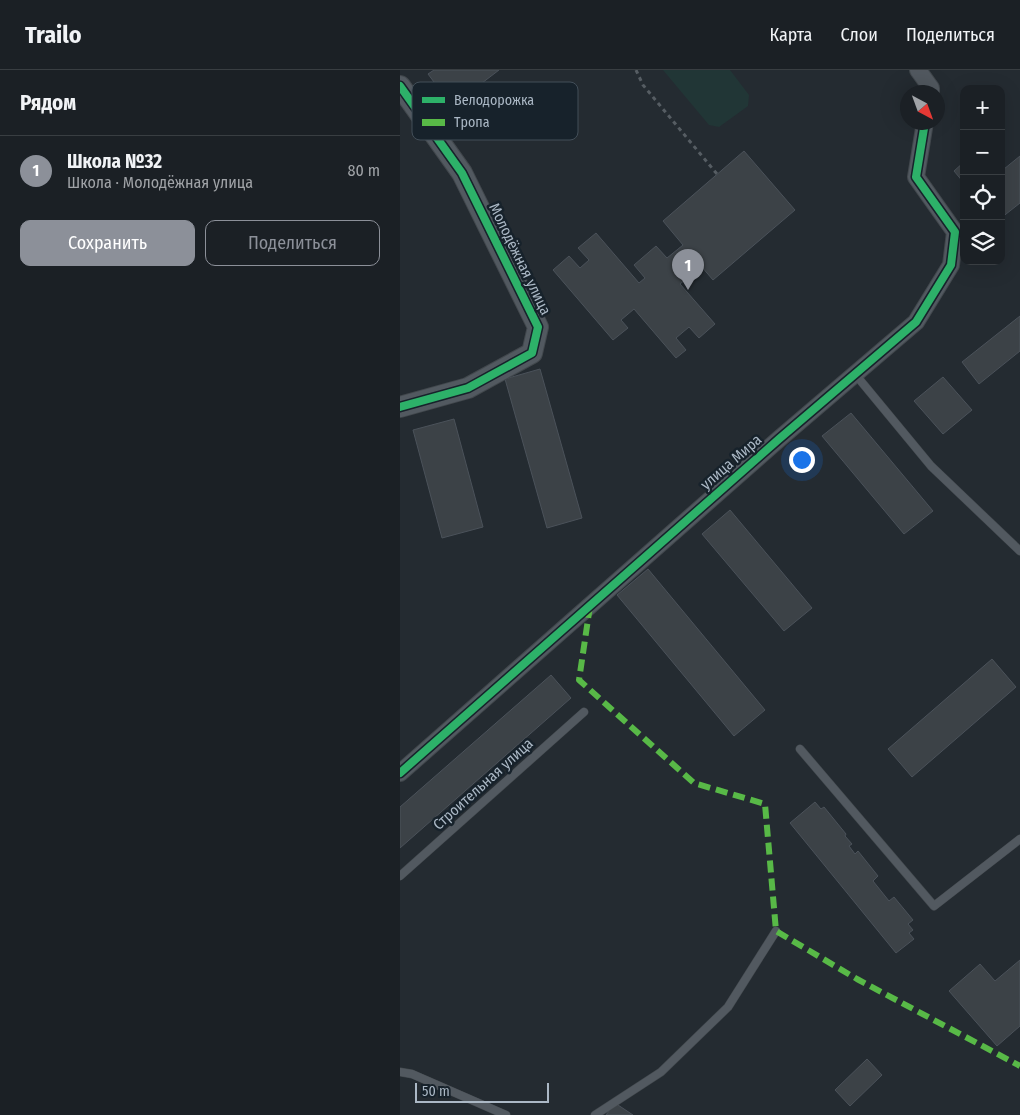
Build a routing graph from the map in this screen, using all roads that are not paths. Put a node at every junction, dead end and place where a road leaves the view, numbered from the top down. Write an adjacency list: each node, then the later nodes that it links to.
1 (918, 70): 2 (street)
2 (929, 85)
3 (400, 86): 4 (street, Молодёжная улица)
4 (412, 103)
5 (924, 130): 7 (street, улица Мира)
6 (438, 140): 8 (street, Молодёжная улица)
7 (855, 374): 9 (lane); 12 (street, улица Мира)
8 (400, 407)
9 (1020, 551)
10 (584, 712): 14 (lane, Строительная улица)
11 (800, 749): 13 (lane)
12 (400, 773)
13 (1020, 839)
14 (400, 876)
15 (776, 931): 18 (lane)
16 (400, 1072): 17 (lane)
17 (506, 1115)
18 (594, 1115)

